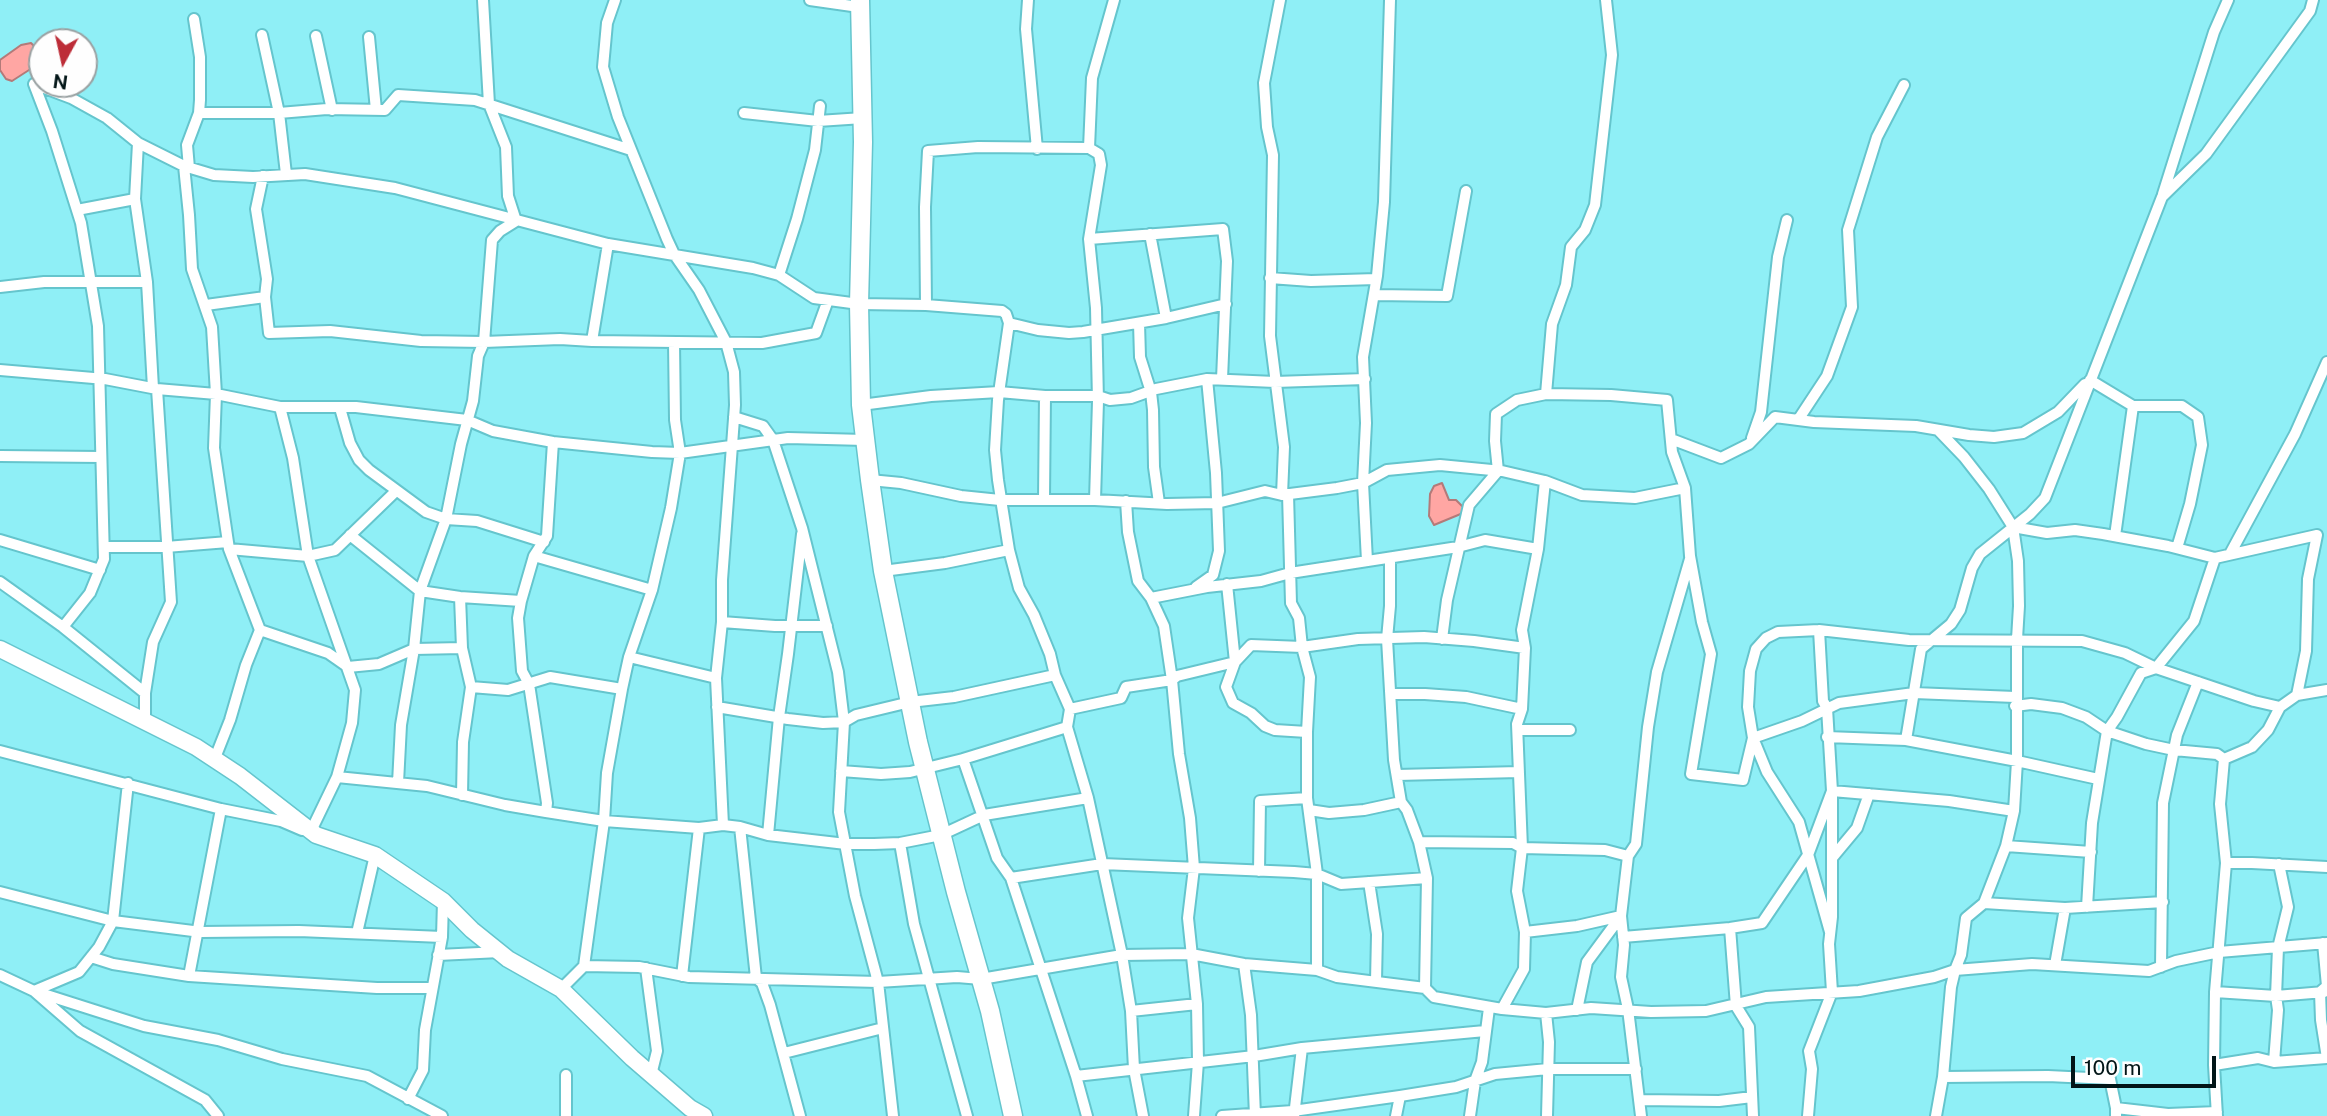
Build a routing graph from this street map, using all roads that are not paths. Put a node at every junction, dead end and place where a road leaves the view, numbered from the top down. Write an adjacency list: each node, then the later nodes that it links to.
1 (482, 0): 17 (street)
2 (615, 0): 29 (street)
3 (810, 0): 11 (street)
4 (1028, 0): 28 (street)
5 (1114, 0): 27 (street)
6 (1280, 0): 44 (street)
7 (1390, 0): 45 (street)
8 (1606, 0): 76 (street)
9 (2228, 0): 34 (street)
10 (2313, 0): 34 (street)
11 (860, 3): 24 (main road)
12 (194, 19): 21 (street)
13 (262, 35): 22 (street)
14 (316, 36): 19 (street)
15 (369, 37): 20 (street)
16 (1904, 85): 85 (street)
17 (489, 104): 20 (street); 29 (street); 37 (street)
18 (820, 106): 25 (street)
19 (332, 110): 20 (street); 22 (street)
20 (376, 110)
21 (199, 113): 22 (street); 30 (street)
22 (279, 113): 31 (street)
23 (744, 113): 25 (street)
24 (863, 118): 25 (street); 52 (main road)
25 (818, 121): 43 (street)
26 (138, 143): 30 (street); 35 (street); 36 (street)
27 (1089, 148): 28 (street); 40 (street)
28 (1037, 149): 55 (street)
29 (631, 150): 42 (street)
30 (186, 167): 32 (street); 54 (street)
31 (286, 174): 32 (street); 37 (street)
32 (263, 176): 50 (street)
33 (1466, 191): 49 (street)
34 (2162, 197): 70 (street)
35 (135, 199): 36 (street); 47 (street)
36 (77, 210): 46 (street)
37 (516, 220): 41 (street); 61 (street)
38 (1787, 220): 91 (street)
39 (1150, 234): 40 (street); 53 (street); 56 (street)
40 (1089, 239): 59 (street)
41 (608, 244): 42 (street); 60 (street)
42 (674, 254): 43 (street); 63 (street)
43 (779, 275): 51 (street)
44 (1270, 278): 45 (street); 71 (street)
45 (1376, 279): 49 (street)
46 (92, 281): 47 (street); 48 (street); 66 (street)
47 (147, 282): 72 (street)
48 (0, 287)
49 (1374, 295): 69 (street)
50 (265, 297): 54 (street); 61 (street)
51 (828, 300): 52 (street); 63 (street)
52 (859, 304): 55 (street); 79 (main road)
53 (1226, 304): 56 (street); 68 (street)
54 (206, 305): 75 (street)
55 (926, 305): 57 (street)
56 (1166, 318): 58 (street)
57 (1009, 323): 59 (street); 73 (street)
58 (1139, 323): 59 (street); 74 (street)
59 (1096, 328): 78 (street)
60 (593, 341): 61 (street); 62 (street)
61 (484, 342): 84 (street)
62 (674, 342): 63 (street); 93 (street)
63 (726, 342): 83 (street)
64 (2327, 362): 124 (street)
65 (0, 370): 66 (street)
66 (98, 379): 72 (street); 95 (street)
67 (1207, 379): 68 (street); 74 (street); 108 (street)
68 (1222, 379): 71 (street)
69 (1365, 379): 71 (street); 99 (street)
70 (2090, 380): 80 (street); 86 (street); 110 (street)
71 (1275, 383): 102 (street)
72 (155, 389): 75 (street); 119 (street)
73 (999, 392): 77 (street); 79 (street); 104 (street)
74 (1151, 392): 78 (street); 107 (street)
75 (216, 394): 81 (street); 117 (street)
76 (1546, 394): 87 (street); 96 (street)
77 (1045, 396): 78 (street); 103 (street)
78 (1098, 396): 105 (street)
79 (862, 405): 89 (main road)
80 (2133, 405): 114 (street); 121 (street)
81 (280, 407): 82 (street); 125 (street)
82 (340, 408): 84 (street); 101 (street)
83 (734, 417): 88 (street); 92 (street)
84 (467, 419): 90 (street); 109 (street)
85 (1798, 420): 86 (street); 91 (street)
86 (1938, 430): 110 (street)
87 (1671, 439): 91 (street); 100 (street)
88 (773, 440): 89 (street); 92 (street); 111 (street)
89 (865, 440): 97 (main road)
90 (553, 442): 93 (street); 116 (street)
91 (1749, 444)
92 (731, 447): 93 (street); 142 (street)
93 (680, 453): 136 (street)
94 (0, 456): 95 (street)
95 (101, 457): 118 (street)
96 (1498, 471): 98 (street); 99 (street); 120 (street)
97 (870, 481): 104 (street); 132 (main road)
98 (1545, 481): 100 (street); 122 (street)
99 (1363, 483): 102 (street); 130 (street)
100 (1685, 488): 127 (street)
101 (396, 491): 109 (street); 113 (street)
102 (1285, 495): 108 (street); 133 (street)
103 (1044, 499): 104 (street); 105 (street)
104 (1000, 500): 123 (street)
105 (1095, 500): 106 (street)
106 (1126, 502): 107 (street); 140 (street)
107 (1158, 503): 108 (street)
108 (1217, 503): 137 (street)
109 (446, 519): 116 (street); 138 (street)
110 (2013, 527): 114 (street); 150 (street); 151 (street)
111 (802, 528): 143 (street); 145 (street)
112 (2322, 533): 124 (street); 172 (street)
113 (350, 535): 125 (street); 138 (street)
114 (2115, 536): 121 (street)
115 (0, 540): 131 (street)
116 (544, 542): 126 (street)
117 (228, 545): 119 (street); 125 (street); 146 (street)
118 (105, 547): 119 (street); 131 (street)
119 (166, 547): 170 (street)
120 (1458, 547): 122 (street); 129 (street); 149 (street)
121 (2177, 548): 128 (street)
122 (1538, 549): 154 (street)
123 (1009, 550): 132 (street); 161 (street)
124 (2230, 554): 128 (street)
125 (309, 556): 159 (street)
126 (534, 556): 136 (street); 141 (street)
127 (1690, 556): 189 (street); 231 (street)
128 (2215, 558): 160 (street)
129 (1390, 559): 130 (street); 148 (street)
130 (1367, 561): 133 (street)
131 (100, 570): 144 (street)
132 (883, 571): 174 (main road)
133 (1290, 573): 135 (street); 152 (street)
134 (0, 582): 144 (street)
135 (1227, 584): 137 (street); 158 (street)
136 (652, 590): 157 (street)
137 (1193, 590): 140 (street)
138 (420, 591): 139 (street); 156 (street)
139 (460, 597): 141 (street); 153 (street)
140 (1151, 598): 163 (street)
141 (520, 601): 165 (street)
142 (722, 622): 145 (street); 162 (street)
143 (827, 626): 145 (street); 182 (street)
144 (62, 627): 170 (street)
145 (791, 627): 180 (street)
146 (260, 630): 159 (street); 193 (street)
147 (1819, 630): 150 (street); 177 (street); 189 (street)
148 (1387, 639): 149 (street); 152 (street); 171 (street)
149 (1442, 639): 154 (street)
150 (1934, 639): 151 (street); 169 (street)
151 (2017, 639): 160 (street); 173 (street)
152 (1302, 647): 158 (street); 187 (street)
153 (462, 648): 156 (street); 166 (street)
154 (1525, 648): 179 (street)
155 (0, 649): 181 (street)
156 (414, 649): 159 (street); 204 (street)
157 (629, 657): 162 (street); 167 (street)
158 (1235, 662): 163 (street); 187 (street)
159 (348, 667): 201 (street)
160 (2156, 668): 164 (street); 186 (street)
161 (1055, 675): 174 (street); 178 (street)
162 (716, 678): 175 (street)
163 (1172, 680): 178 (street); 237 (street)
164 (2198, 682): 176 (street); 191 (street)
165 (529, 684): 166 (street); 167 (street); 214 (street)
166 (471, 687): 207 (street)
167 (622, 689): 216 (street)
168 (2327, 690): 172 (street)
169 (1914, 693): 173 (street); 177 (street); 190 (street)
170 (145, 694): 181 (street)
171 (1391, 694): 179 (street); 200 (street)
172 (2297, 695): 176 (street)
173 (2015, 701): 186 (street); 196 (street)
174 (910, 702): 182 (street); 197 (main road)
175 (717, 707): 180 (street); 217 (street)
176 (2280, 707): 195 (street)
177 (1827, 708): 188 (street); 189 (street)
178 (1070, 709): 183 (street)
179 (1522, 709): 184 (street)
180 (779, 717): 182 (street); 221 (street)
181 (145, 721): 193 (street)
182 (844, 722): 198 (street)
183 (1067, 727): 194 (street); 209 (street)
184 (1518, 730): 185 (street); 199 (street)
185 (1570, 730)
186 (2107, 731): 191 (street); 202 (street)
187 (1307, 732): 208 (street)
188 (1827, 737): 190 (street); 205 (street)
189 (1753, 738): 230 (street)
190 (1906, 740): 196 (street)
191 (2174, 750): 195 (street); 245 (street)
192 (0, 751): 203 (street)
193 (215, 758): 220 (street)
194 (963, 759): 197 (street); 215 (street)
195 (2224, 759): 233 (street)
196 (2017, 761): 202 (street); 213 (street)
197 (925, 769): 198 (street); 222 (main road)
198 (841, 771): 225 (street)
199 (1519, 772): 200 (street); 227 (street)
200 (1397, 775): 210 (street)
201 (337, 777): 204 (street); 220 (street)
202 (2098, 779): 228 (street)
203 (128, 783): 211 (street); 250 (street)
204 (398, 783): 207 (street)
205 (1832, 791): 206 (street); 230 (street); 232 (street)
206 (1870, 794): 213 (street); 232 (street)
207 (462, 795): 214 (street)
208 (1307, 797): 212 (street); 238 (street)
209 (1088, 798): 215 (street); 234 (street)
210 (1401, 802): 212 (street); 224 (street)
211 (222, 809): 220 (street); 252 (street)
212 (1310, 810): 239 (street)
213 (2014, 811): 226 (street)
214 (546, 812): 216 (street)
215 (984, 815): 222 (street); 240 (street)
216 (604, 821): 219 (street); 268 (street)
217 (723, 825): 218 (street); 219 (street)
218 (740, 827): 221 (street); 277 (street)
219 (699, 828): 276 (street)
220 (314, 833): 229 (street)
221 (768, 835): 225 (street)
222 (941, 835): 223 (street); 279 (main road)
223 (900, 842): 225 (street); 278 (street)
224 (1419, 842): 227 (street); 241 (street)
225 (846, 844): 281 (street)
226 (2006, 846): 228 (street); 246 (street)
227 (1522, 848): 231 (street); 253 (street)
228 (2091, 852): 247 (street)
229 (375, 855): 244 (street); 255 (street)
230 (1808, 855): 251 (street); 254 (street)
231 (1628, 856): 249 (street)
232 (1832, 858): 254 (street)
233 (2226, 863): 235 (street); 261 (street)
234 (1102, 864): 237 (street); 240 (street); 264 (street)
235 (2278, 864): 236 (street); 259 (street)
236 (2327, 867)
237 (1194, 868): 238 (street); 262 (street)
238 (1258, 871): 239 (street)
239 (1317, 874): 242 (street); 272 (street)
240 (1011, 878): 269 (street)
241 (1427, 878): 242 (street); 283 (street)
242 (1369, 882): 280 (street)
243 (0, 892): 250 (street)
244 (443, 901): 256 (street); 260 (street)
245 (2163, 902): 247 (street); 270 (street)
246 (1984, 903): 248 (street); 273 (street)
247 (2087, 907): 248 (street)
248 (2064, 908): 267 (street)
249 (1621, 916): 253 (street); 257 (street); 295 (street)
250 (113, 921): 252 (street); 265 (street)
251 (1730, 929): 257 (street); 291 (street)
252 (196, 932): 255 (street); 275 (street)
253 (1525, 932): 293 (street)
254 (1830, 932): 286 (street)
255 (357, 933): 256 (street)
256 (442, 937): 263 (street)
257 (1623, 937): 294 (street)
258 (2325, 943): 259 (street); 288 (street)
259 (2278, 948): 261 (street); 289 (street)
260 (499, 952): 263 (street); 284 (street)
261 (2219, 952): 270 (street); 287 (street)
262 (1191, 954): 264 (street); 266 (street); 290 (street)
263 (438, 955): 282 (street)
264 (1122, 955): 269 (street); 296 (street)
265 (91, 957): 275 (street); 285 (street)
266 (1244, 964): 272 (street); 302 (street)
267 (2055, 965): 270 (street); 273 (street)
268 (584, 966): 271 (street); 284 (street)
269 (1041, 967): 279 (street); 312 (street)
270 (2161, 967)
271 (646, 968): 276 (street); 310 (street)
272 (1317, 970): 280 (street)
273 (1955, 970): 286 (street); 313 (street)
274 (0, 975): 285 (street)
275 (189, 976): 282 (street)
276 (682, 976): 277 (street)
277 (756, 978): 281 (street); 301 (street)
278 (929, 978): 279 (street); 281 (street); 331 (street)
279 (981, 979): 332 (main road)
280 (1376, 981): 283 (street)
281 (878, 982): 298 (street)
282 (432, 988): 317 (street)
283 (1425, 988): 292 (street)
284 (561, 989): 310 (street)
285 (34, 991): 317 (street); 325 (street)
286 (1832, 992): 291 (street); 343 (street)
287 (2215, 992): 289 (street); 306 (street)
288 (2323, 992): 289 (street); 303 (street)
289 (2276, 996): 305 (street)
290 (1196, 1004): 296 (street); 304 (street)
291 (1736, 1006): 294 (street); 316 (street)
292 (1489, 1008): 293 (street); 299 (street)
293 (1502, 1009): 297 (street)
294 (1628, 1009): 295 (street); 309 (street)
295 (1577, 1010): 297 (street)
296 (1131, 1011): 307 (street)
297 (1546, 1013): 308 (street)
298 (883, 1028): 301 (street); 330 (street)
299 (1485, 1031): 300 (street); 314 (street)
300 (1303, 1048): 302 (street); 322 (street)
301 (784, 1053): 329 (street)
302 (1254, 1056): 304 (street); 321 (street)
303 (2327, 1058): 305 (street)
304 (1198, 1062): 307 (street); 335 (street)
305 (2274, 1062): 306 (street)
306 (2214, 1065): 323 (street)
307 (1134, 1069): 312 (street); 334 (street)
308 (1548, 1069): 309 (street); 314 (street); 340 (street)
309 (1636, 1069): 318 (street)
310 (651, 1074): 328 (street)
311 (566, 1075): 327 (street)
312 (1076, 1076): 333 (street)
313 (1943, 1077): 320 (street); 344 (street)
314 (1475, 1081): 315 (street); 339 (street)
315 (1400, 1096): 319 (street); 338 (street)
316 (1752, 1097): 318 (street); 342 (street)
317 (408, 1099): 326 (street)
318 (1640, 1100): 341 (street)
319 (1358, 1102): 322 (street); 337 (street)
320 (2116, 1112): 324 (street)
321 (1255, 1114): 322 (street); 336 (street)
322 (1293, 1114)
323 (2217, 1114): 324 (street)
324 (2168, 1115)
325 (218, 1116)
326 (442, 1116)
327 (566, 1116)
328 (704, 1116)
329 (800, 1116)
330 (893, 1116)
331 (967, 1116)
332 (1013, 1116)
333 (1087, 1116)
334 (1143, 1116)
335 (1194, 1116)
336 (1222, 1116)
337 (1358, 1116)
338 (1396, 1116)
339 (1470, 1116)
340 (1547, 1116)
341 (1641, 1116)
342 (1753, 1116)
343 (1808, 1116)
344 (1936, 1116)

